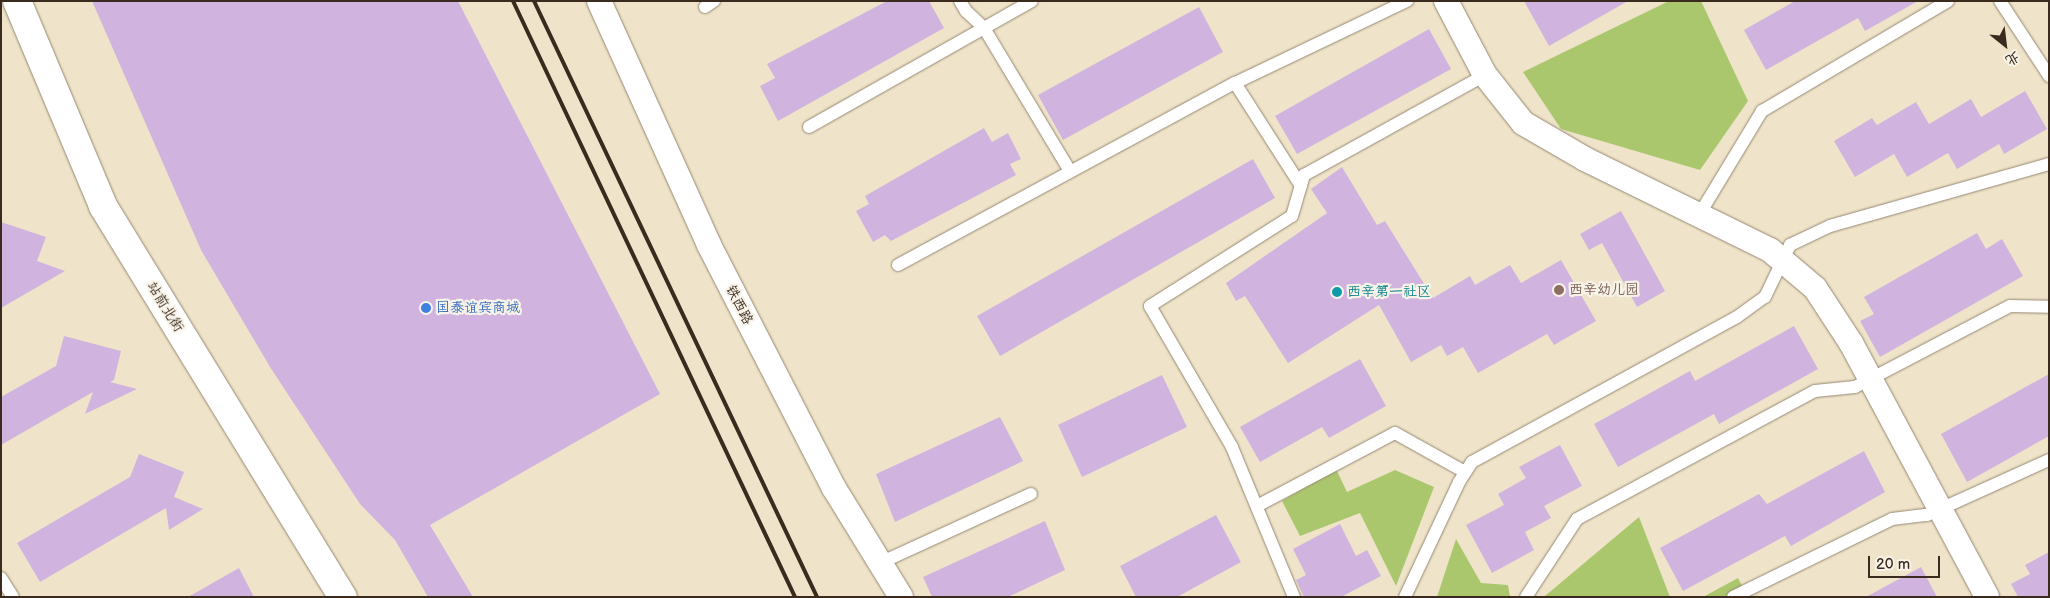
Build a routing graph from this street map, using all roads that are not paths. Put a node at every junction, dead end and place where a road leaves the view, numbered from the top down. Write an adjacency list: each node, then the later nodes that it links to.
1 (17, 1): 30 (main road, 站前北街)
2 (599, 1): 27 (street, 铁西路)
3 (960, 1): 9 (lane)
4 (1032, 1): 9 (lane)
5 (1407, 1): 12 (lane)
6 (1446, 1): 10 (street)
7 (1948, 1): 17 (lane)
8 (2000, 1): 11 (lane)
9 (984, 28): 13 (lane); 15 (lane)
10 (1485, 75): 16 (lane); 17 (street)
11 (2049, 76)
12 (1235, 83): 15 (lane); 16 (lane)
13 (809, 127)
14 (2049, 164): 18 (lane)
15 (1070, 171): 19 (lane)
16 (1301, 186): 25 (lane)
17 (1699, 215): 18 (street)
18 (1782, 260): 21 (street); 23 (lane)
19 (898, 265)
20 (2049, 307): 21 (lane)
21 (1871, 379): 26 (street); 34 (lane)
22 (2049, 460): 26 (lane)
23 (1465, 472): 25 (lane); 33 (lane)
24 (1031, 494): 27 (lane)
25 (1256, 506): 32 (lane)
26 (1941, 508): 35 (lane); 36 (street)
27 (880, 563): 31 (street, 铁西路)
28 (1, 578): 29 (lane)
29 (13, 597)
30 (343, 597)
31 (901, 597)
32 (1294, 597)
33 (1405, 597)
34 (1526, 597)
35 (1733, 597)
36 (1987, 597)

